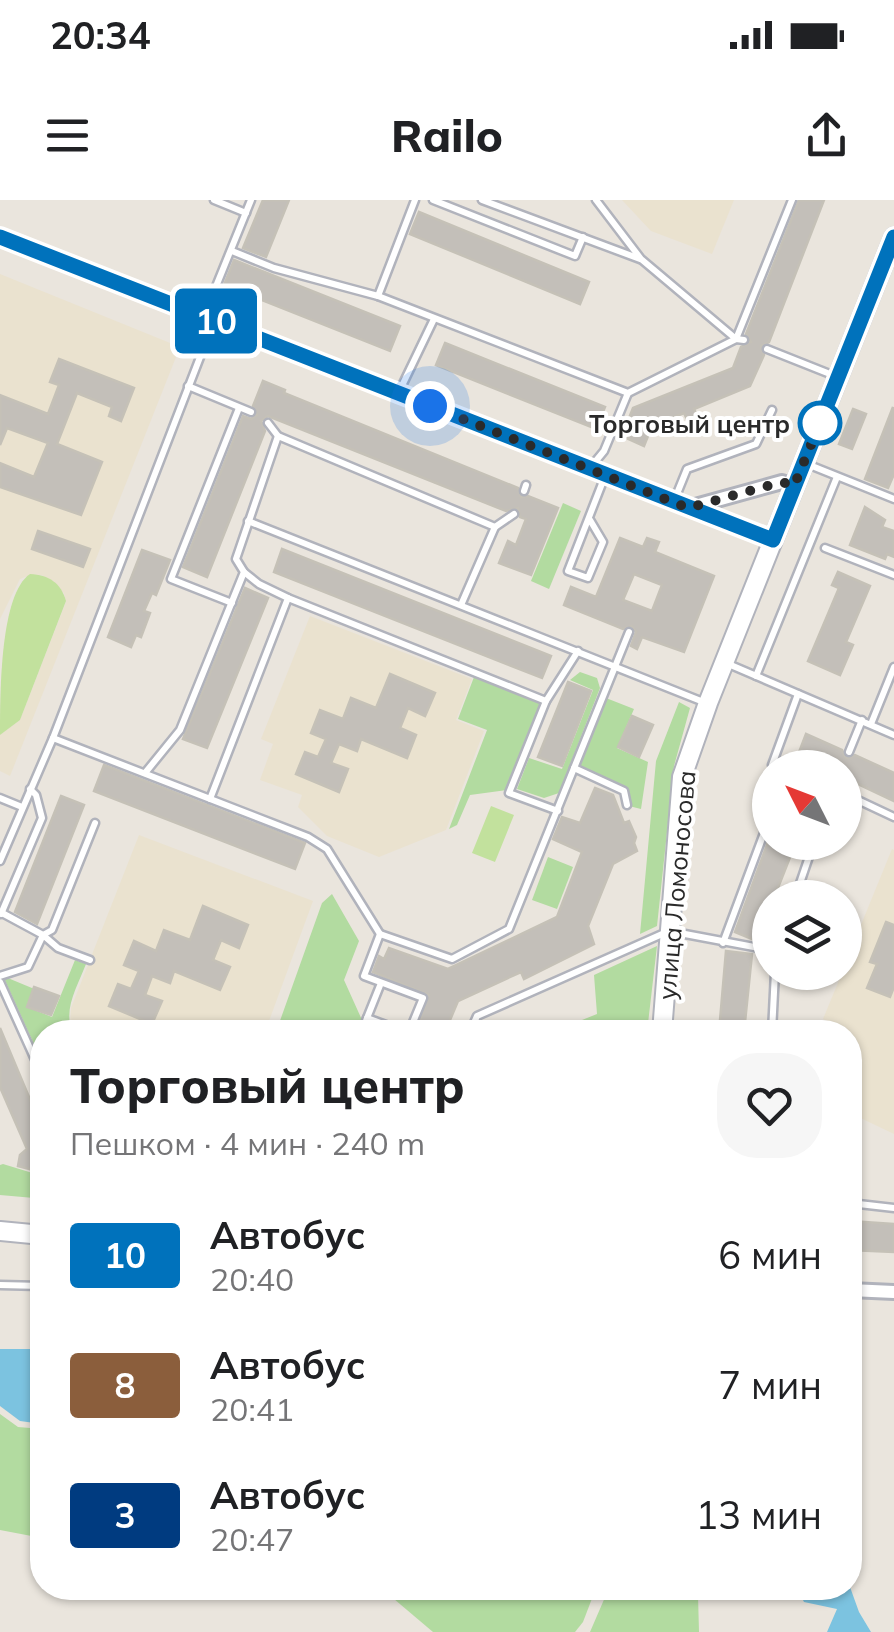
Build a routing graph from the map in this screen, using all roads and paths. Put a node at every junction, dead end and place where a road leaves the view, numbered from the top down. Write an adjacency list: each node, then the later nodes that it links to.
1 (214, 200): 8 (lane)
2 (252, 200): 8 (lane)
3 (414, 200): 14 (lane)
4 (433, 200): 10 (lane)
5 (482, 200): 10 (lane)
6 (596, 200): 13 (lane)
7 (792, 200): 17 (lane)
8 (246, 213): 12 (lane)
9 (0, 237): 16 (street)
10 (584, 237): 13 (lane)
11 (894, 237): 19 (street, улица Ломоносова)
12 (232, 251): 14 (lane); 16 (lane)
13 (641, 259): 17 (lane)
14 (378, 296): 15 (lane)
15 (434, 318): 21 (lane); 22 (lane)
16 (209, 319): 20 (lane); 22 (street)
17 (740, 339): 21 (lane)
18 (766, 348): 19 (lane)
19 (838, 377): 28 (street, улица Ломоносова)
20 (188, 386): 23 (lane); 59 (lane)
21 (628, 393): 29 (lane)
22 (398, 394): 29 (street)
23 (239, 408): 25 (lane); 45 (lane)
24 (772, 410): 34 (lane)
25 (251, 412)
26 (268, 423): 27 (lane)
27 (278, 436): 38 (lane); 39 (lane)
28 (804, 463): 31 (lane); 32 (street, улица Ломоносова)
29 (590, 469): 30 (street)
30 (605, 476): 34 (street); 37 (lane)
31 (838, 477): 33 (lane); 52 (lane)
32 (794, 486): 35 (street); 40 (street, улица Ломоносова)
33 (894, 499)
34 (673, 503): 35 (street)
35 (688, 508): 40 (street)
36 (514, 514): 39 (lane)
37 (590, 520): 37 (lane)
38 (248, 521): 42 (lane); 46 (lane)
39 (495, 527): 46 (lane)
40 (773, 540): 49 (street, улица Ломоносова)
41 (825, 548): 43 (lane)
42 (244, 572): 44 (lane); 45 (lane)
43 (894, 575)
44 (288, 598): 54 (lane); 66 (lane)
45 (232, 604): 63 (lane)
46 (461, 605): 48 (lane)
47 (629, 632): 50 (lane)
48 (578, 651): 50 (lane); 54 (lane)
49 (724, 663): 52 (lane); 55 (street, улица Ломоносова)
50 (614, 666): 55 (lane); 62 (lane)
51 (894, 667): 57 (lane)
52 (756, 676): 53 (lane)
53 (798, 694): 56 (lane); 60 (lane)
54 (546, 702): 70 (lane)
55 (708, 704): 76 (street, улица Ломоносова)
56 (862, 720): 57 (lane); 61 (lane)
57 (871, 724): 58 (lane)
58 (894, 735)
59 (53, 738): 63 (lane); 64 (lane)
60 (777, 750)
61 (849, 750)
62 (574, 768): 68 (lane); 70 (lane)
63 (145, 772): 66 (lane)
64 (30, 789): 69 (lane); 75 (lane)
65 (0, 798): 69 (lane)
66 (210, 799): 78 (lane)
67 (862, 802): 71 (lane)
68 (627, 805)
69 (22, 807): 74 (lane)
70 (558, 811): 78 (lane)
71 (894, 818)
72 (95, 823): 77 (lane)
73 (754, 860): 79 (lane)
74 (0, 862)
75 (2, 914): 77 (lane)
76 (669, 931): 79 (lane); 88 (lane); 89 (street, улица Ломоносова)
77 (43, 934): 81 (lane); 82 (lane)
78 (380, 934): 83 (lane)
79 (723, 943): 80 (lane)
80 (752, 947)
81 (90, 960)
82 (0, 978): 91 (lane)
83 (381, 982): 85 (lane); 87 (lane)
84 (773, 990): 90 (lane)
85 (368, 1018): 86 (lane)
86 (374, 1020)
87 (412, 1020)
88 (475, 1020)
89 (663, 1020)
90 (772, 1020)
91 (30, 1048)
92 (862, 1204): 93 (lane)
93 (894, 1208)
94 (0, 1231): 95 (street)
95 (30, 1233)
96 (0, 1284): 97 (lane)
97 (30, 1285)
98 (862, 1291): 99 (street)
99 (894, 1292)

